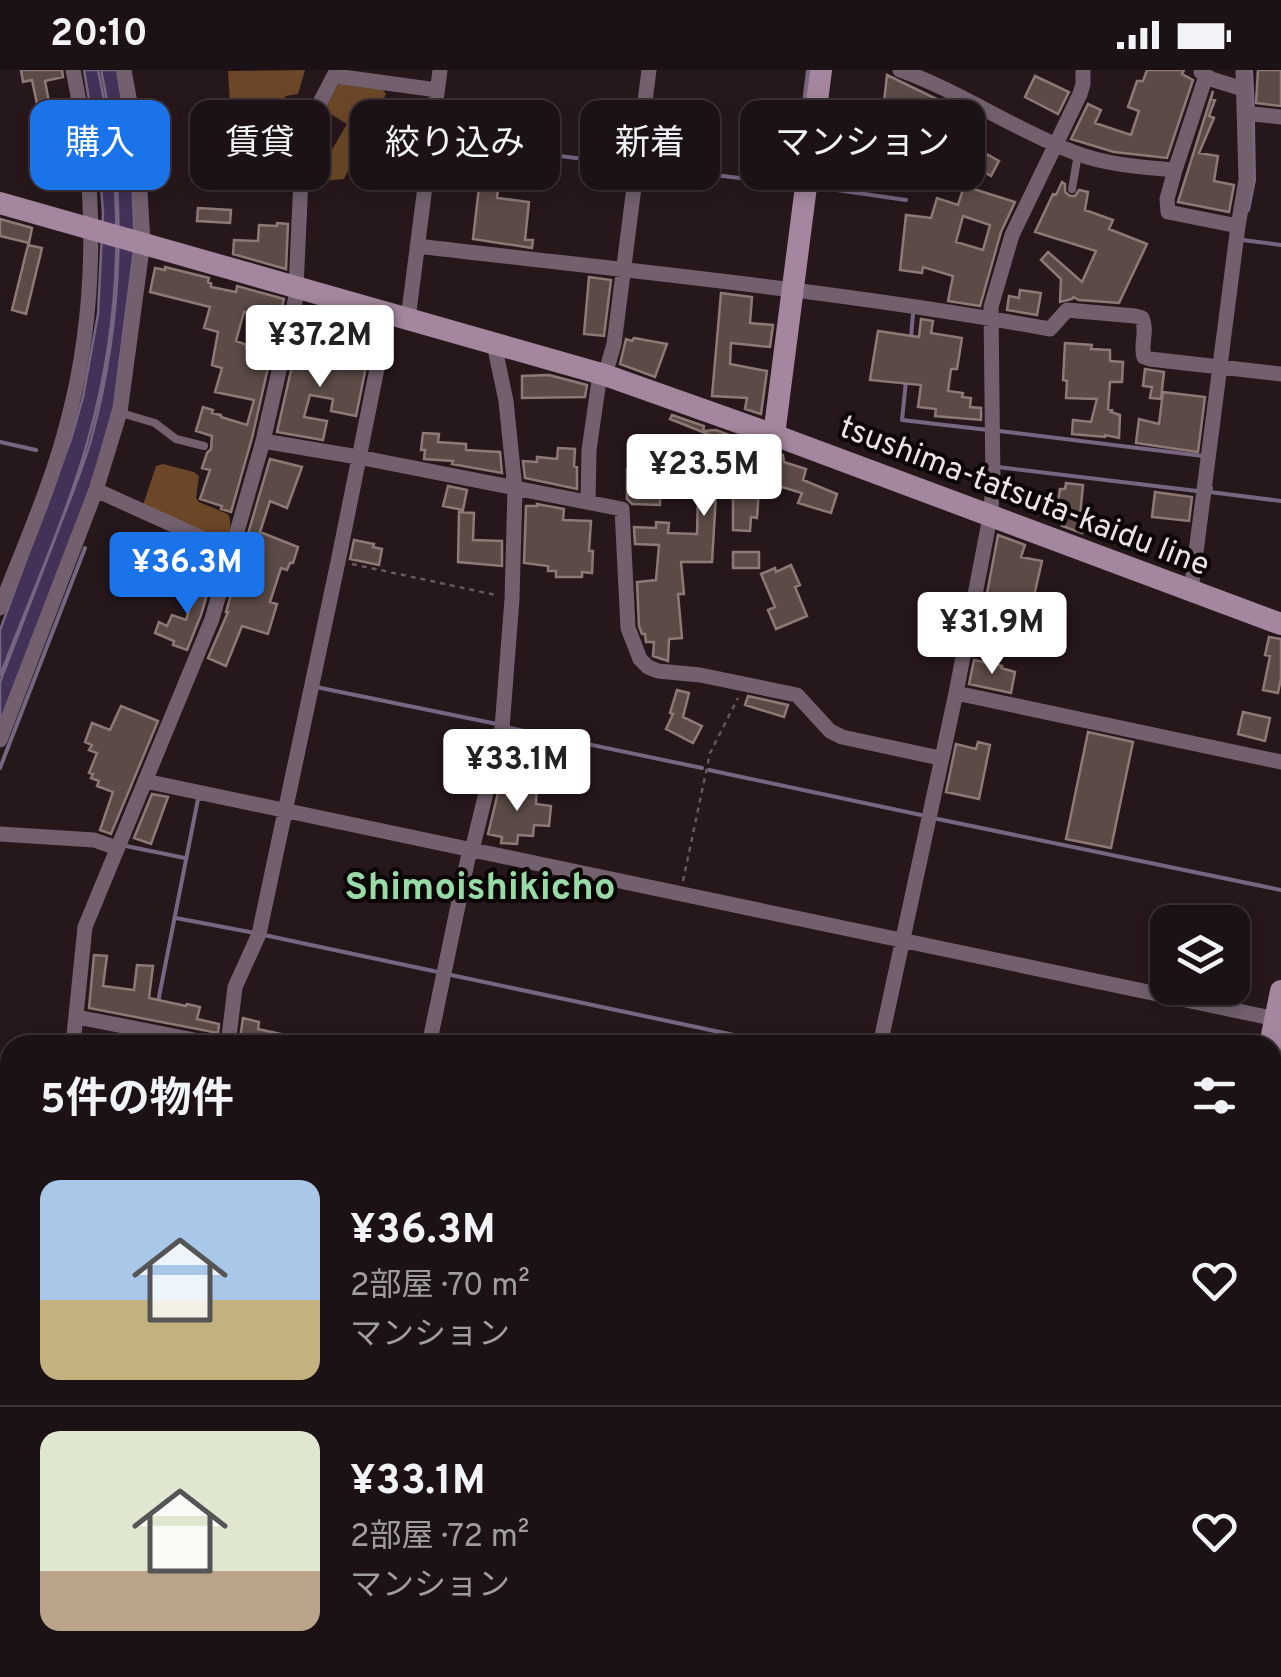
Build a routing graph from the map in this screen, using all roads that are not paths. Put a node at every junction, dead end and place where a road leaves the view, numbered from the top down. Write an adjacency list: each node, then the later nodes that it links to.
1 (73, 70): 21 (street)
2 (124, 70): 22 (street)
3 (440, 70): 12 (street)
4 (649, 70): 24 (street)
5 (821, 70): 26 (main road)
6 (900, 70): 15 (street)
7 (1083, 70): 15 (street)
8 (1242, 70): 11 (street)
9 (337, 73): 12 (street); 25 (street)
10 (1202, 73): 11 (street); 17 (street)
11 (1243, 89): 13 (street)
12 (437, 90): 23 (street)
13 (1244, 113): 14 (street); 20 (street)
14 (1281, 117)
15 (1055, 144): 16 (street); 28 (street)
16 (1078, 154): 17 (street); 18 (lane)
17 (1175, 170): 20 (street)
18 (1072, 189)
19 (0, 203): 21 (main road, tsushima-tatsuta-kaidu line)
20 (1238, 226): 30 (street)
21 (96, 230): 22 (main road, tsushima-tatsuta-kaidu line); 44 (street)
22 (143, 242): 25 (main road, tsushima-tatsuta-kaidu line); 33 (street)
23 (417, 246): 24 (street); 27 (street)
24 (624, 271): 26 (street); 31 (street)
25 (297, 288): 27 (main road, tsushima-tatsuta-kaidu line); 35 (street)
26 (793, 292): 28 (street); 34 (main road)
27 (398, 317): 29 (main road, tsushima-tatsuta-kaidu line); 37 (street)
28 (990, 318): 30 (street); 41 (street)
29 (494, 344): 31 (main road, tsushima-tatsuta-kaidu line); 38 (street)
30 (1220, 366): 32 (street); 43 (street)
31 (602, 374): 34 (main road, tsushima-tatsuta-kaidu line); 40 (street)
32 (1281, 374)
33 (120, 412): 36 (lane); 39 (street)
34 (774, 435): 41 (main road, tsushima-tatsuta-kaidu line)
35 (263, 441): 37 (street); 42 (street)
36 (204, 446)
37 (358, 457): 38 (street); 53 (street)
38 (515, 488): 40 (street); 48 (street)
39 (96, 490): 42 (street); 47 (street)
40 (588, 502): 49 (street)
41 (990, 517): 43 (main road, tsushima-tatsuta-kaidu line); 46 (street)
42 (231, 548): 51 (street)
43 (1191, 592): 45 (main road, tsushima-tatsuta-kaidu line)
44 (0, 608)
45 (1281, 624)
46 (956, 693): 49 (street); 50 (street)
47 (0, 740)
48 (496, 752): 52 (lane); 56 (street)
49 (940, 758): 57 (street)
50 (1281, 762)
51 (145, 781): 53 (street); 55 (street)
52 (519, 790)
53 (284, 810): 56 (street); 63 (street)
54 (0, 834): 55 (street)
55 (116, 848): 59 (street)
56 (472, 850): 57 (street); 64 (street)
57 (902, 940): 60 (street); 65 (street)
58 (1281, 991): 60 (main road)
59 (77, 1017): 61 (street); 62 (street)
60 (1278, 1019)
61 (74, 1035)
62 (169, 1035)
63 (229, 1035)
64 (432, 1035)
65 (882, 1035)

